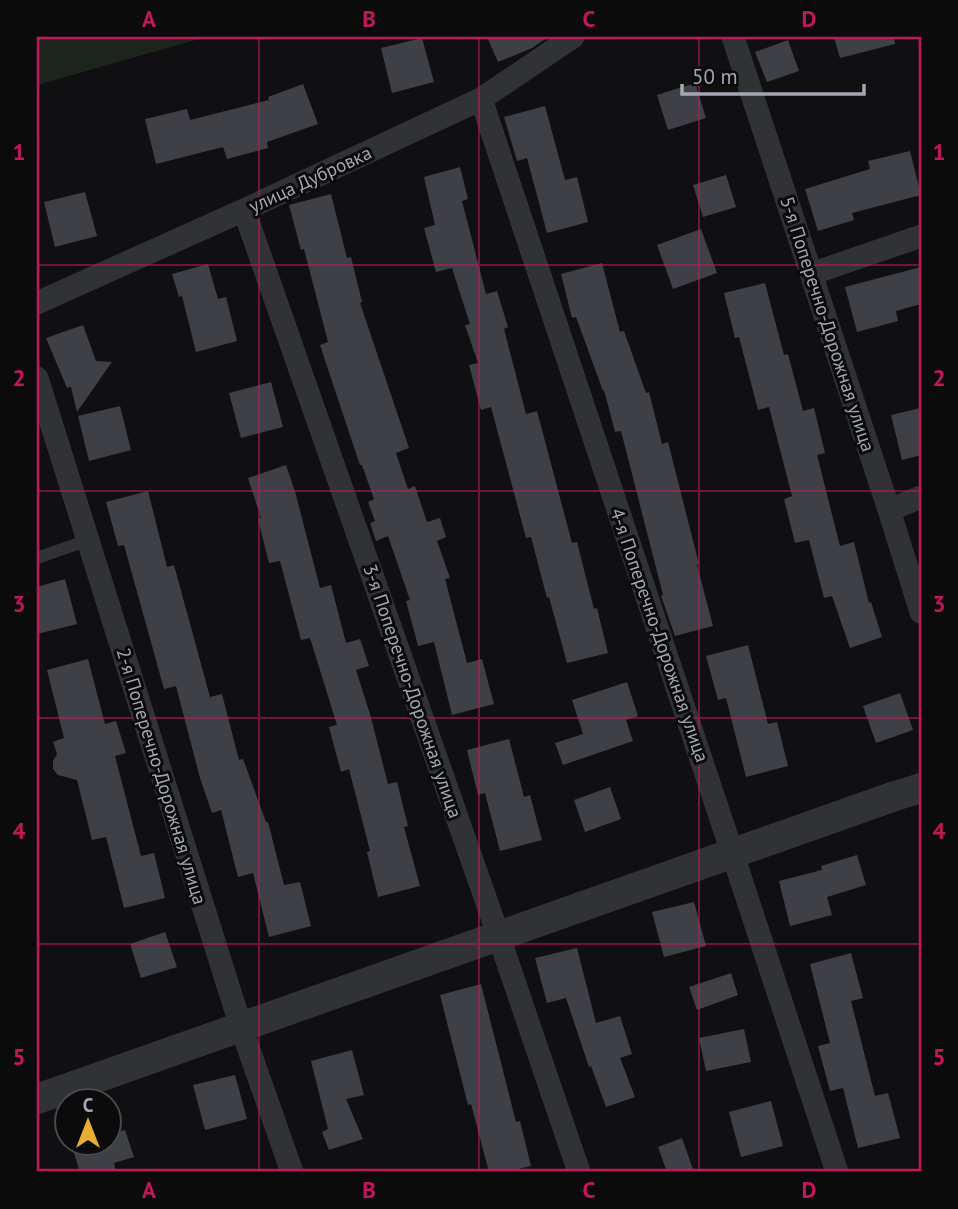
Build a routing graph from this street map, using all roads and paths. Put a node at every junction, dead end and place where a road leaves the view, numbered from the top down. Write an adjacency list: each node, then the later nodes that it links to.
1 (45, 37): 4 (path)
2 (573, 37): 5 (street, улица Дубровка)
3 (733, 37): 8 (street, 5-я Поперечно-Дорожная улица)
4 (37, 39)
5 (481, 99): 6 (street, улица Дубровка); 17 (street, 4-я Поперечно-Дорожная улица)
6 (244, 210): 9 (street, улица Дубровка); 18 (street, 3-я Поперечно-Дорожная улица)
7 (921, 236): 8 (street)
8 (811, 274): 12 (street, 5-я Поперечно-Дорожная улица)
9 (37, 303)
10 (37, 378): 13 (street, 2-я Поперечно-Дорожная улица)
11 (921, 497): 12 (street)
12 (890, 510): 15 (street, 5-я Поперечно-Дорожная улица)
13 (88, 540): 14 (lane); 19 (street, 2-я Поперечно-Дорожная улица)
14 (37, 558)
15 (921, 612)
16 (921, 788): 17 (street)
17 (732, 852): 18 (street); 23 (street, 4-я Поперечно-Дорожная улица)
18 (499, 937): 19 (street); 22 (street, 3-я Поперечно-Дорожная улица)
19 (241, 1027): 20 (street); 21 (street, 2-я Поперечно-Дорожная улица)
20 (37, 1099)
21 (292, 1172)
22 (579, 1172)
23 (837, 1172)

